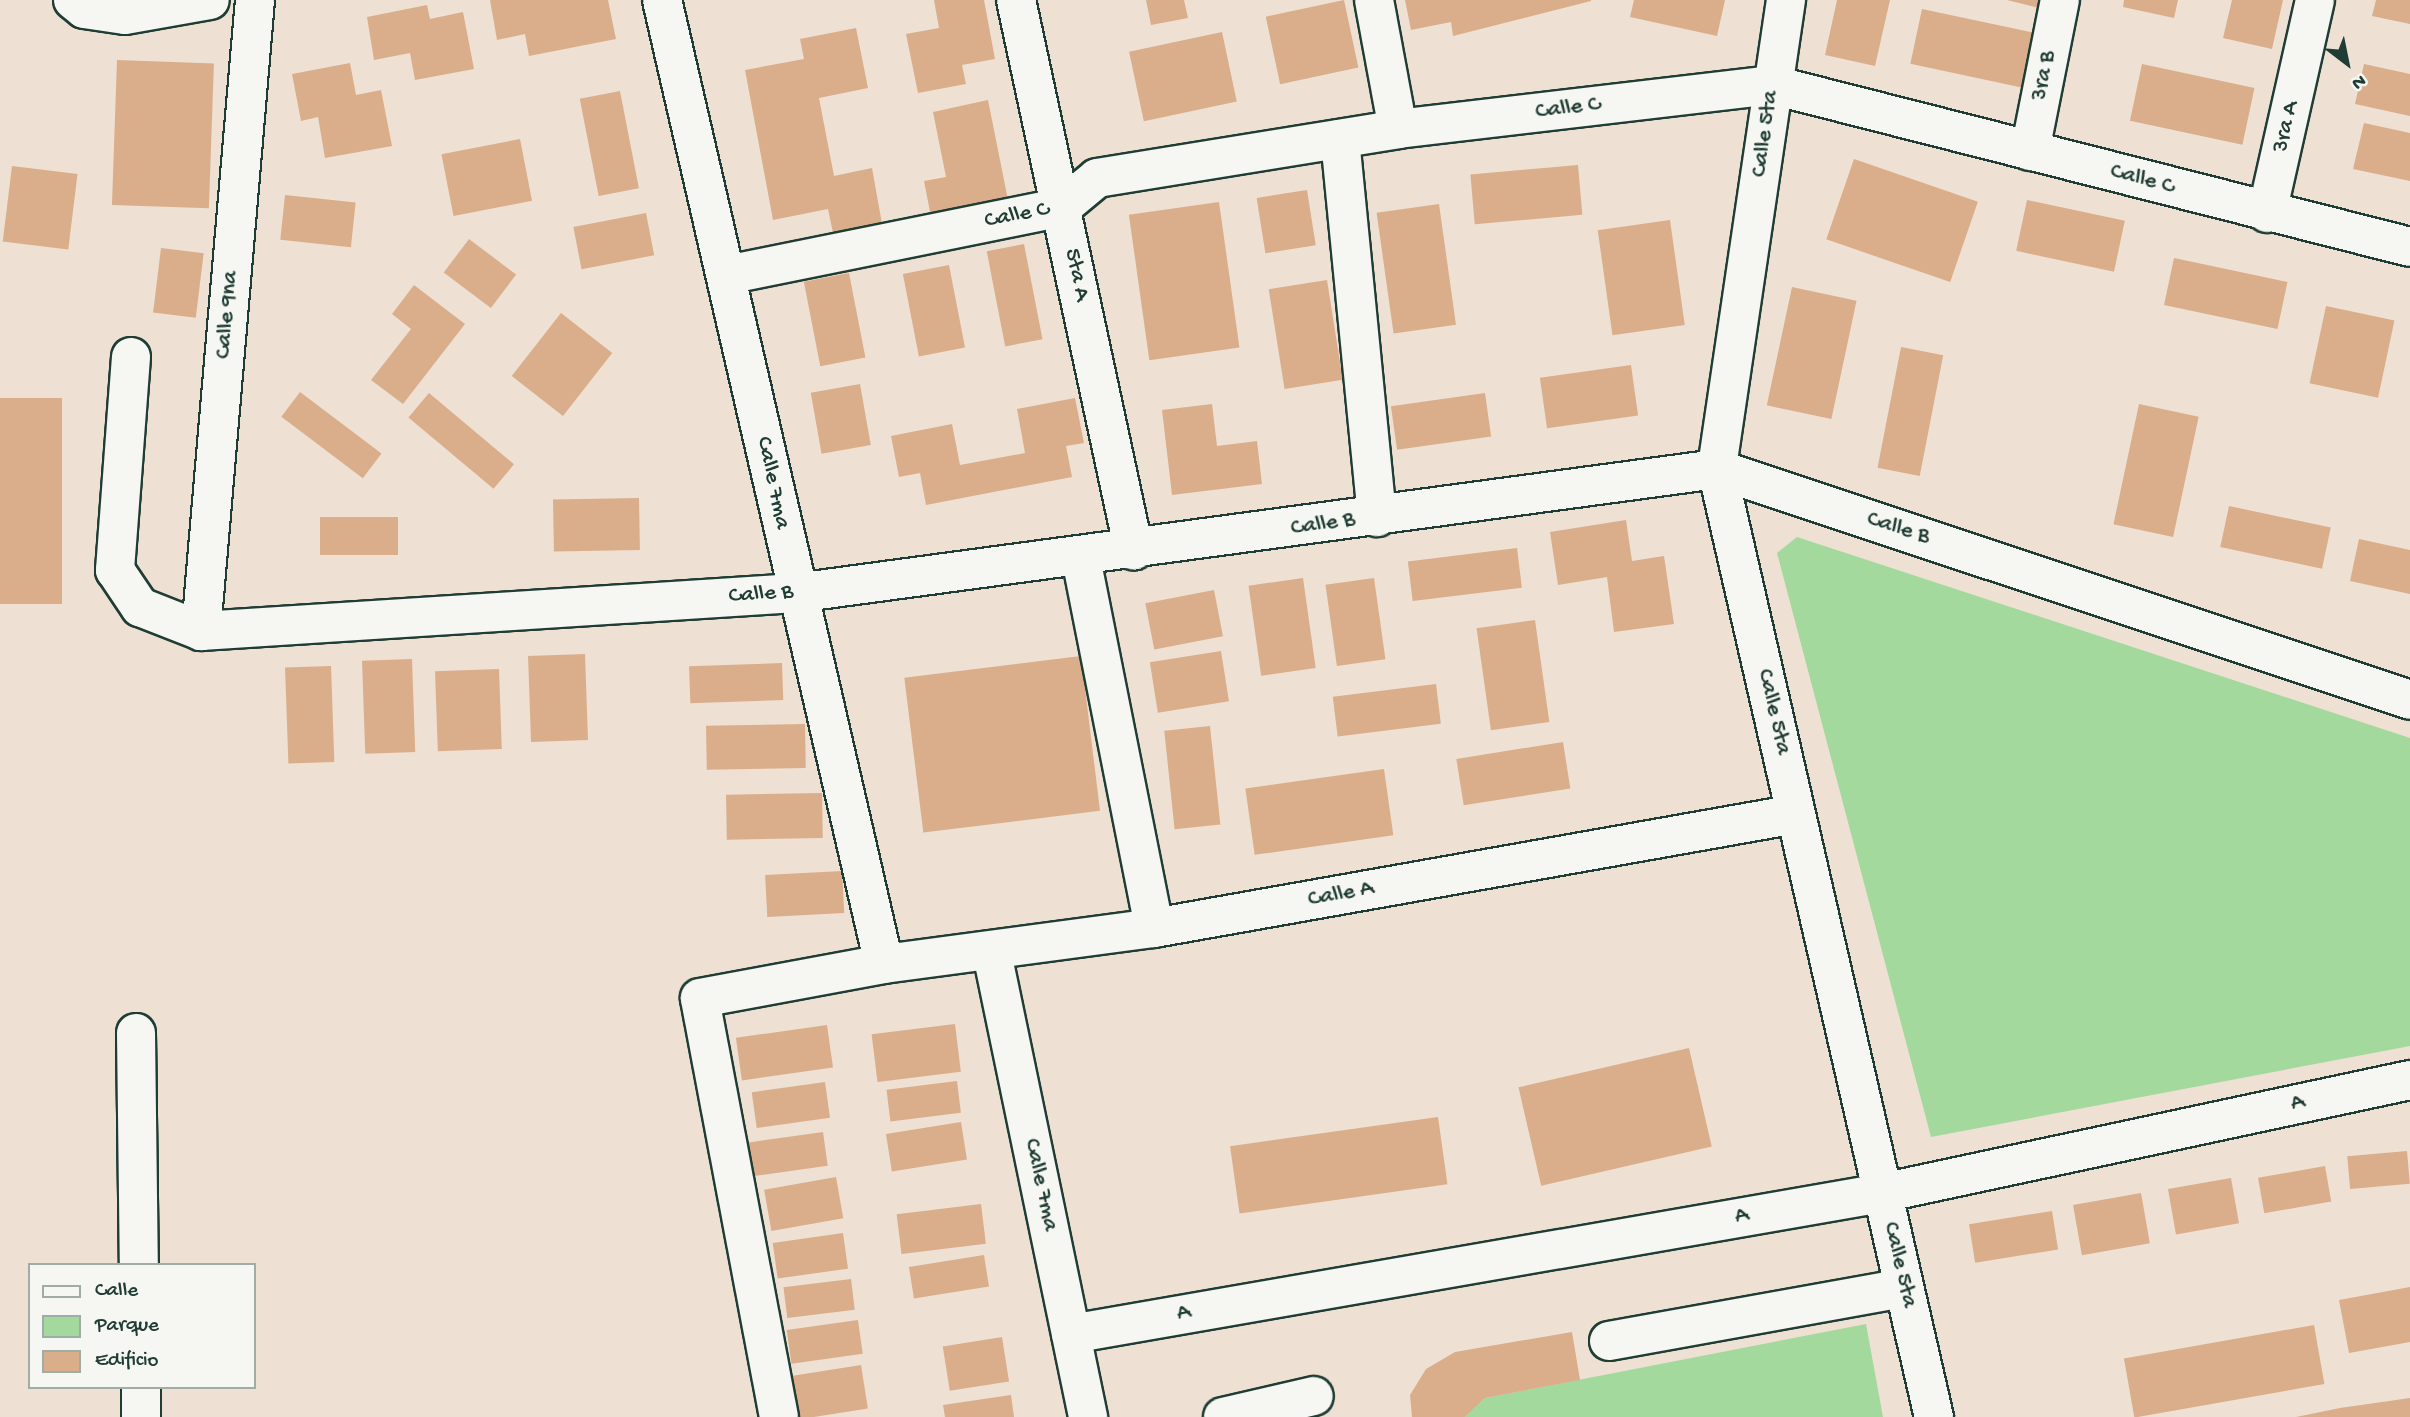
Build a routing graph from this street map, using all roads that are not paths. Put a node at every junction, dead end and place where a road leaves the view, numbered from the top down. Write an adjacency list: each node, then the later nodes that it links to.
1 (73, 0): 2 (street)
2 (210, 0)
3 (255, 0): 24 (street, Calle 9na)
4 (662, 0): 17 (street, Calle 7ma)
5 (1016, 0): 14 (street, 5ta A)
6 (1374, 0): 11 (street)
7 (1786, 0): 10 (street, Calle 5ta)
8 (2060, 0): 13 (street, 3ra B)
9 (2315, 0): 15 (street, 3ra A)
10 (1773, 85): 11 (street, Calle C); 13 (street, Calle C); 19 (street, Calle 5ta)
11 (1398, 129): 12 (street, Calle C)
12 (1340, 139): 14 (street, Calle C); 20 (street)
13 (2030, 151): 15 (street, Calle C)
14 (1062, 207): 17 (street, Calle C); 21 (street, 5ta A)
15 (2267, 213): 16 (street, Calle C)
16 (2410, 247)
17 (726, 275): 23 (street, Calle 7ma)
18 (131, 357): 24 (street)
19 (1717, 469): 20 (street, Calle B); 25 (street, Calle B); 26 (street, Calle 5ta)
20 (1377, 517): 21 (street, Calle B)
21 (1135, 551): 22 (street, Calle B)
22 (1081, 558): 23 (street, Calle B); 27 (street)
23 (796, 593): 24 (street, Calle B); 29 (street, Calle 7ma)
24 (201, 631)
25 (2410, 700)
26 (1796, 814): 27 (street, Calle A); 32 (street, Calle 5ta)
27 (1154, 928): 28 (street, Calle A)
28 (992, 953): 29 (street, Calle A); 35 (street, Calle 7ma)
29 (884, 964): 40 (street, Calle A)
30 (136, 1032): 33 (street)
31 (2410, 1080): 32 (street, A)
32 (1882, 1193): 34 (street, Calle 5ta); 35 (street, A)
33 (139, 1263)
34 (1904, 1288): 36 (street); 43 (street, Calle 5ta)
35 (1071, 1334): 41 (street, Calle 7ma)
36 (1609, 1341)
37 (141, 1389): 39 (street)
38 (1314, 1396): 42 (street)
39 (141, 1417)
40 (779, 1417)
41 (1088, 1417)
42 (1223, 1417)
43 (1934, 1417)

